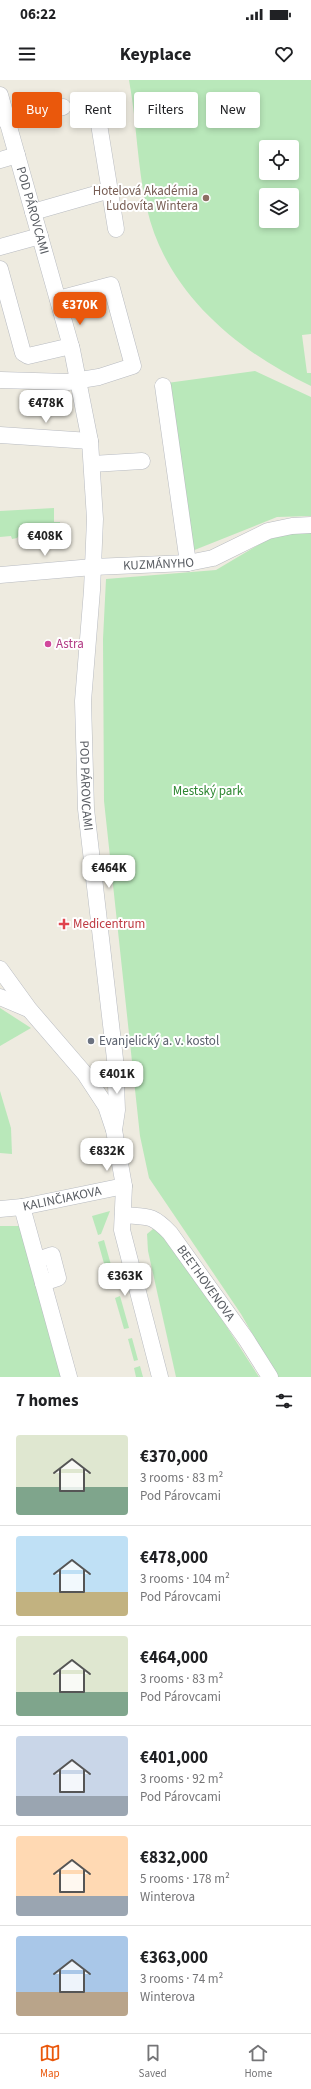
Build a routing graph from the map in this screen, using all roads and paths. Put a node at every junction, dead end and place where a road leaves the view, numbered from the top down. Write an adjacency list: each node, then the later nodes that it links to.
1 (0, 96): 3 (street, POD PÁROVCAMI)
2 (63, 107): 3 (street)
3 (7, 122): 5 (street, POD PÁROVCAMI)
4 (100, 128): 8 (street)
5 (6, 139): 6 (street, POD PÁROVCAMI)
6 (17, 155): 7 (street); 9 (street, POD PÁROVCAMI)
7 (0, 160)
8 (110, 190): 9 (street); 10 (street)
9 (33, 212): 11 (street, POD PÁROVCAMI)
10 (116, 230)
11 (40, 236): 12 (street); 14 (street, POD PÁROVCAMI)
12 (0, 247)
13 (0, 268): 15 (street)
14 (58, 299): 15 (street, POD PÁROVCAMI); 17 (street)
15 (71, 346): 17 (street, POD PÁROVCAMI)
16 (1, 380): 17 (street)
17 (78, 381): 20 (street, POD PÁROVCAMI)
18 (163, 386): 24 (street)
19 (0, 435): 20 (street)
20 (90, 441): 22 (street, POD PÁROVCAMI)
21 (142, 461): 22 (street)
22 (92, 464): 25 (street, POD PÁROVCAMI)
23 (311, 525): 24 (street, KUZMÁNYHO)
24 (188, 563): 25 (street, KUZMÁNYHO)
25 (93, 567): 26 (street, KUZMÁNYHO); 30 (street, POD PÁROVCAMI)
26 (0, 575)
27 (0, 969): 29 (street)
28 (0, 997): 29 (street)
29 (29, 1010): 31 (street)
30 (116, 1075): 31 (street); 32 (street, POD PÁROVCAMI)
31 (96, 1090): 32 (street)
32 (114, 1130): 33 (street)
33 (124, 1186): 34 (street, KALINČIAKOVA); 36 (street)
34 (22, 1207): 35 (street, KALINČIAKOVA); 37 (street)
35 (0, 1209)
36 (123, 1215): 38 (street); 39 (street, BEETHOVENOVA)
37 (69, 1377)
38 (160, 1377)
39 (270, 1377)

